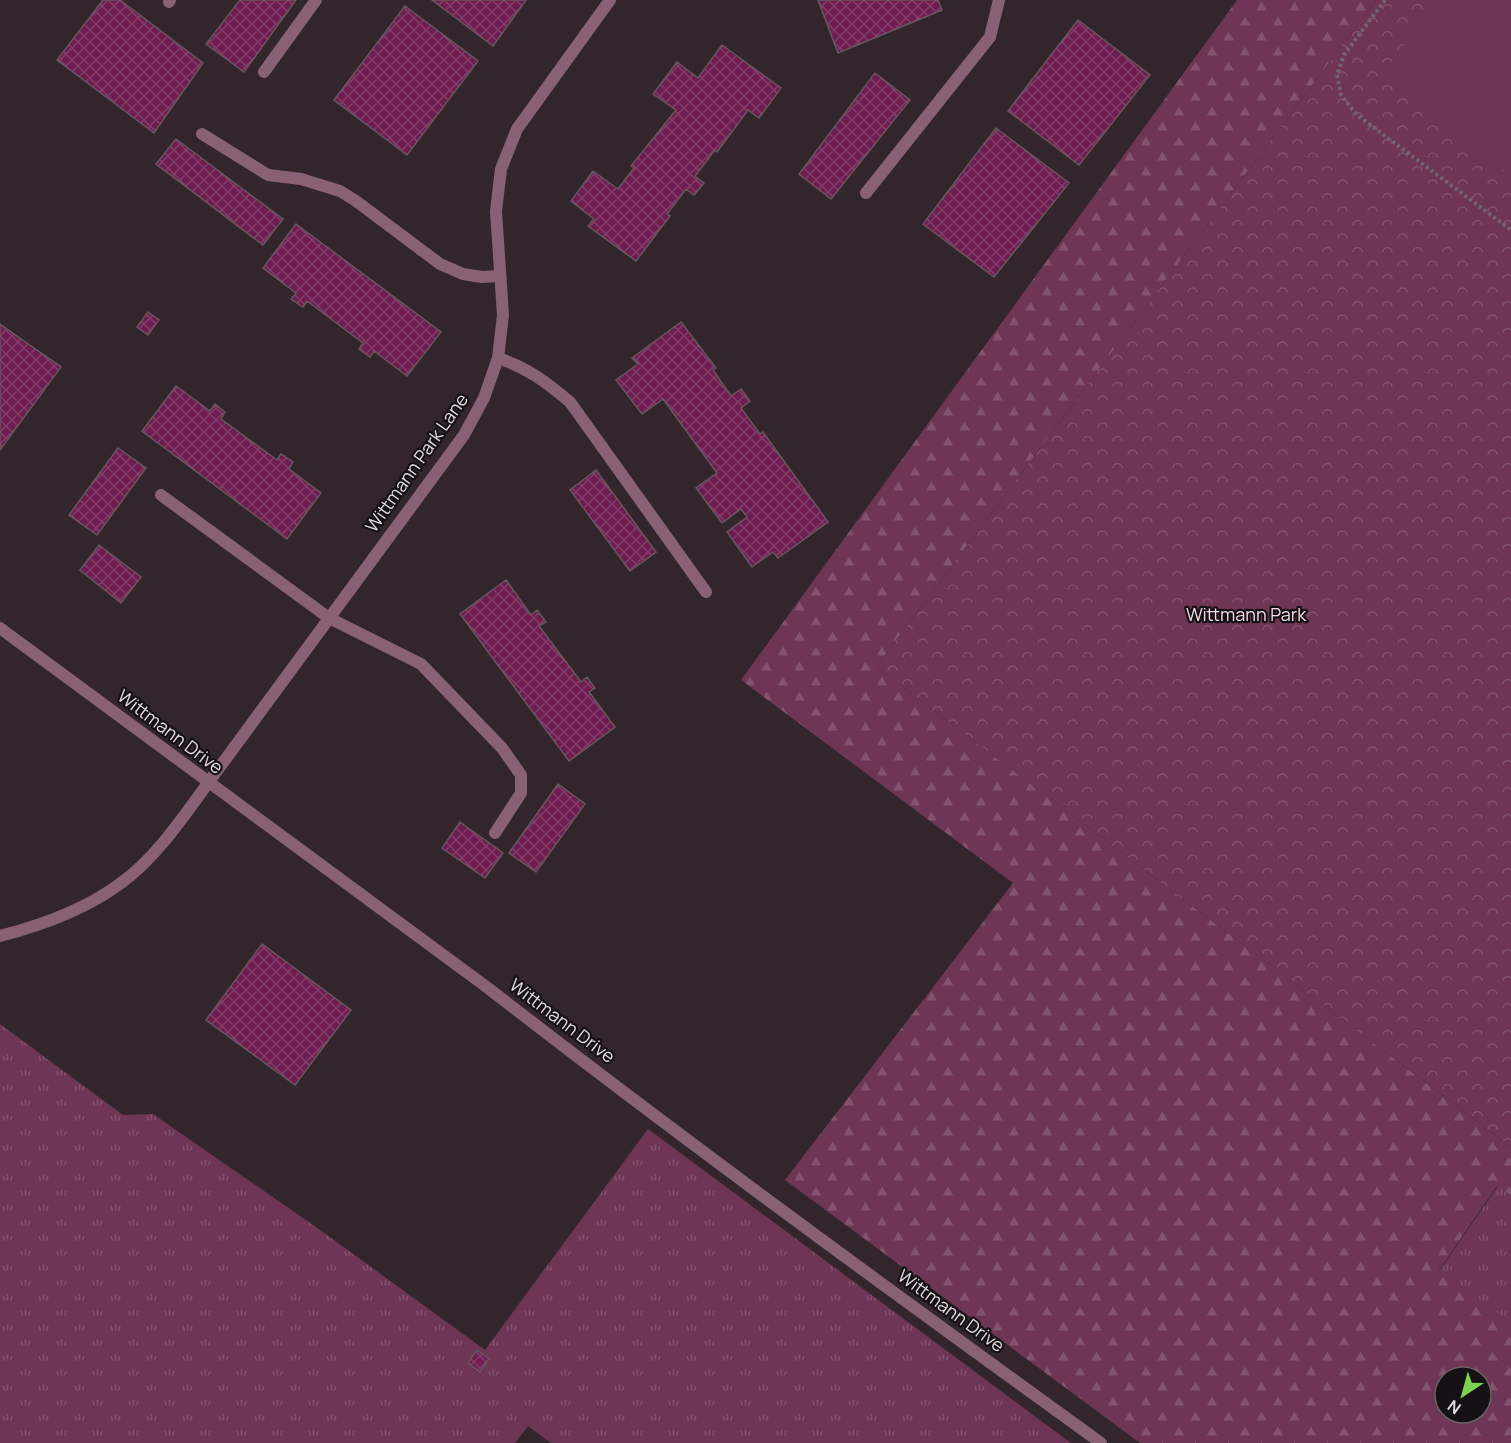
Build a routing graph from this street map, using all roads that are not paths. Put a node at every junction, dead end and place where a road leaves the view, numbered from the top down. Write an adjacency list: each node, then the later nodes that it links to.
1 (316, 0): 4 (street)
2 (610, 0): 7 (street, Wittmann Park Lane)
3 (999, 0): 6 (street)
4 (264, 72)
5 (201, 134): 7 (street)
6 (866, 193)
7 (500, 276): 8 (street, Wittmann Park Lane)
8 (498, 358): 10 (street); 11 (street, Wittmann Park Lane)
9 (161, 495): 11 (street)
10 (706, 592)
11 (329, 618): 13 (street, Wittmann Park Lane); 14 (street)
12 (0, 628): 13 (street, Wittmann Drive)
13 (208, 783): 15 (street, Wittmann Park Lane); 16 (street, Wittmann Drive)
14 (495, 833)
15 (0, 936)
16 (1101, 1443)

